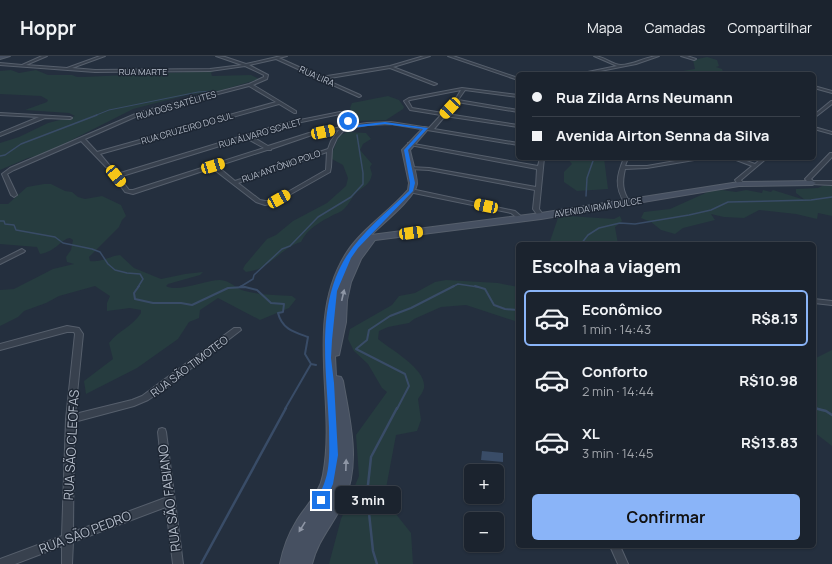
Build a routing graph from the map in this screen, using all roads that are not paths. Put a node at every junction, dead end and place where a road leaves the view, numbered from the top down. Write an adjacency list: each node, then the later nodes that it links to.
1 (0, 56): 2 (street)
2 (7, 56)
3 (45, 56): 16 (street)
4 (103, 56): 20 (street)
5 (218, 56): 12 (street, RUA DOS SATÉLITES)
6 (284, 56): 13 (street, RUA MARTE)
7 (428, 56): 19 (street)
8 (450, 56): 23 (street)
9 (596, 56): 18 (street)
10 (656, 56): 18 (street)
11 (683, 56): 14 (street)
12 (230, 57): 17 (street, RUA DOS SATÉLITES)
13 (276, 58): 17 (street, RUA MARTE); 22 (street, RUA LIRA)
14 (694, 59)
15 (0, 63): 16 (street, RUA MARTE)
16 (22, 65): 20 (street, RUA MARTE)
17 (245, 65): 20 (street, RUA MARTE); 24 (street, RUA DOS SATÉLITES)
18 (620, 66): 21 (street)
19 (390, 67): 22 (street); 25 (street)
20 (68, 69)
21 (590, 72)
22 (321, 78): 29 (street, RUA LIRA)
23 (516, 78)
24 (250, 84): 33 (street); 50 (street, RUA DOS SATÉLITES)
25 (435, 84)
26 (816, 88): 28 (street)
27 (464, 89): 30 (street); 31 (street); 37 (street)
28 (832, 92)
29 (359, 96)
30 (516, 96)
31 (456, 101): 34 (street); 37 (street)
32 (832, 102): 38 (street)
33 (278, 103): 35 (street); 55 (street, RUA CRUZEIRO DO SUL)
34 (516, 111)
35 (295, 112)
36 (0, 114): 39 (street)
37 (443, 114): 41 (street); 43 (street)
38 (816, 115)
39 (47, 116): 40 (street); 46 (street)
40 (70, 118)
41 (516, 126)
42 (345, 128): 43 (street); 49 (street, RUA ÁLVARO SCALET); 53 (street); 54 (street)
43 (430, 128): 51 (street); 52 (street)
44 (816, 129): 47 (street)
45 (0, 130): 46 (street)
46 (10, 130): 48 (street)
47 (832, 133)
48 (0, 135)
49 (247, 136): 53 (street); 67 (street, RUA ÁLVARO SCALET)
50 (82, 139): 55 (street); 75 (street, RUA DOS SATÉLITES)
51 (516, 144)
52 (413, 145): 64 (street); 65 (street)
53 (268, 149): 62 (street)
54 (328, 150): 71 (street, RUA ANTÔNIO POLO); 71 (street)
55 (96, 154): 67 (street)
56 (832, 154): 69 (street)
57 (542, 160): 65 (street)
58 (625, 160): 66 (street)
59 (688, 160): 66 (street)
60 (739, 160): 63 (street)
61 (763, 160): 63 (street)
62 (213, 166): 67 (street); 71 (street)
63 (756, 166): 70 (street)
64 (413, 168): 73 (street); 74 (street)
65 (540, 168): 73 (street)
66 (622, 168): 76 (street)
67 (116, 176)
68 (832, 179): 69 (street, AVENIDA IRMÃ DULCE)
69 (810, 181): 70 (street, AVENIDA IRMÃ DULCE); 72 (street, AVENIDA IRMÃ DULCE)
70 (739, 182): 76 (street, AVENIDA IRMÃ DULCE)
71 (234, 183)
72 (832, 183)
73 (538, 189): 78 (street)
74 (415, 192): 77 (street); 80 (street)
75 (14, 195)
76 (625, 200): 78 (street, AVENIDA IRMÃ DULCE)
77 (513, 212): 78 (street, AVENIDA IRMÃ DULCE); 79 (street); 80 (street, AVENIDA IRMÃ DULCE)
78 (539, 212): 79 (street, AVENIDA IRMÃ DULCE)
79 (520, 218): 80 (street, AVENIDA IRMÃ DULCE)
80 (372, 235): 89 (street)
81 (22, 251): 82 (street)
82 (0, 262)
83 (816, 301): 84 (street)
84 (832, 303)
85 (237, 330): 87 (street, RUA SÃO TIMOTEO)
86 (0, 347): 87 (street, RUA SÃO CLEOFAS)
87 (70, 420): 91 (street, RUA SÃO CLEOFAS)
88 (162, 432): 90 (street, RUA SÃO FABIANO)
89 (339, 450): 96 (street, one-way to 96); 97 (street, one-way to 89)
90 (169, 501): 91 (street, RUA SÃO PEDRO); 95 (street, RUA SÃO FABIANO)
91 (66, 539): 93 (street, RUA SÃO PEDRO); 94 (street, RUA SÃO CLEOFAS)
92 (616, 548): 98 (street)
93 (1, 564)
94 (66, 564)
95 (178, 564)
96 (288, 564)
97 (304, 564)
98 (623, 564)

